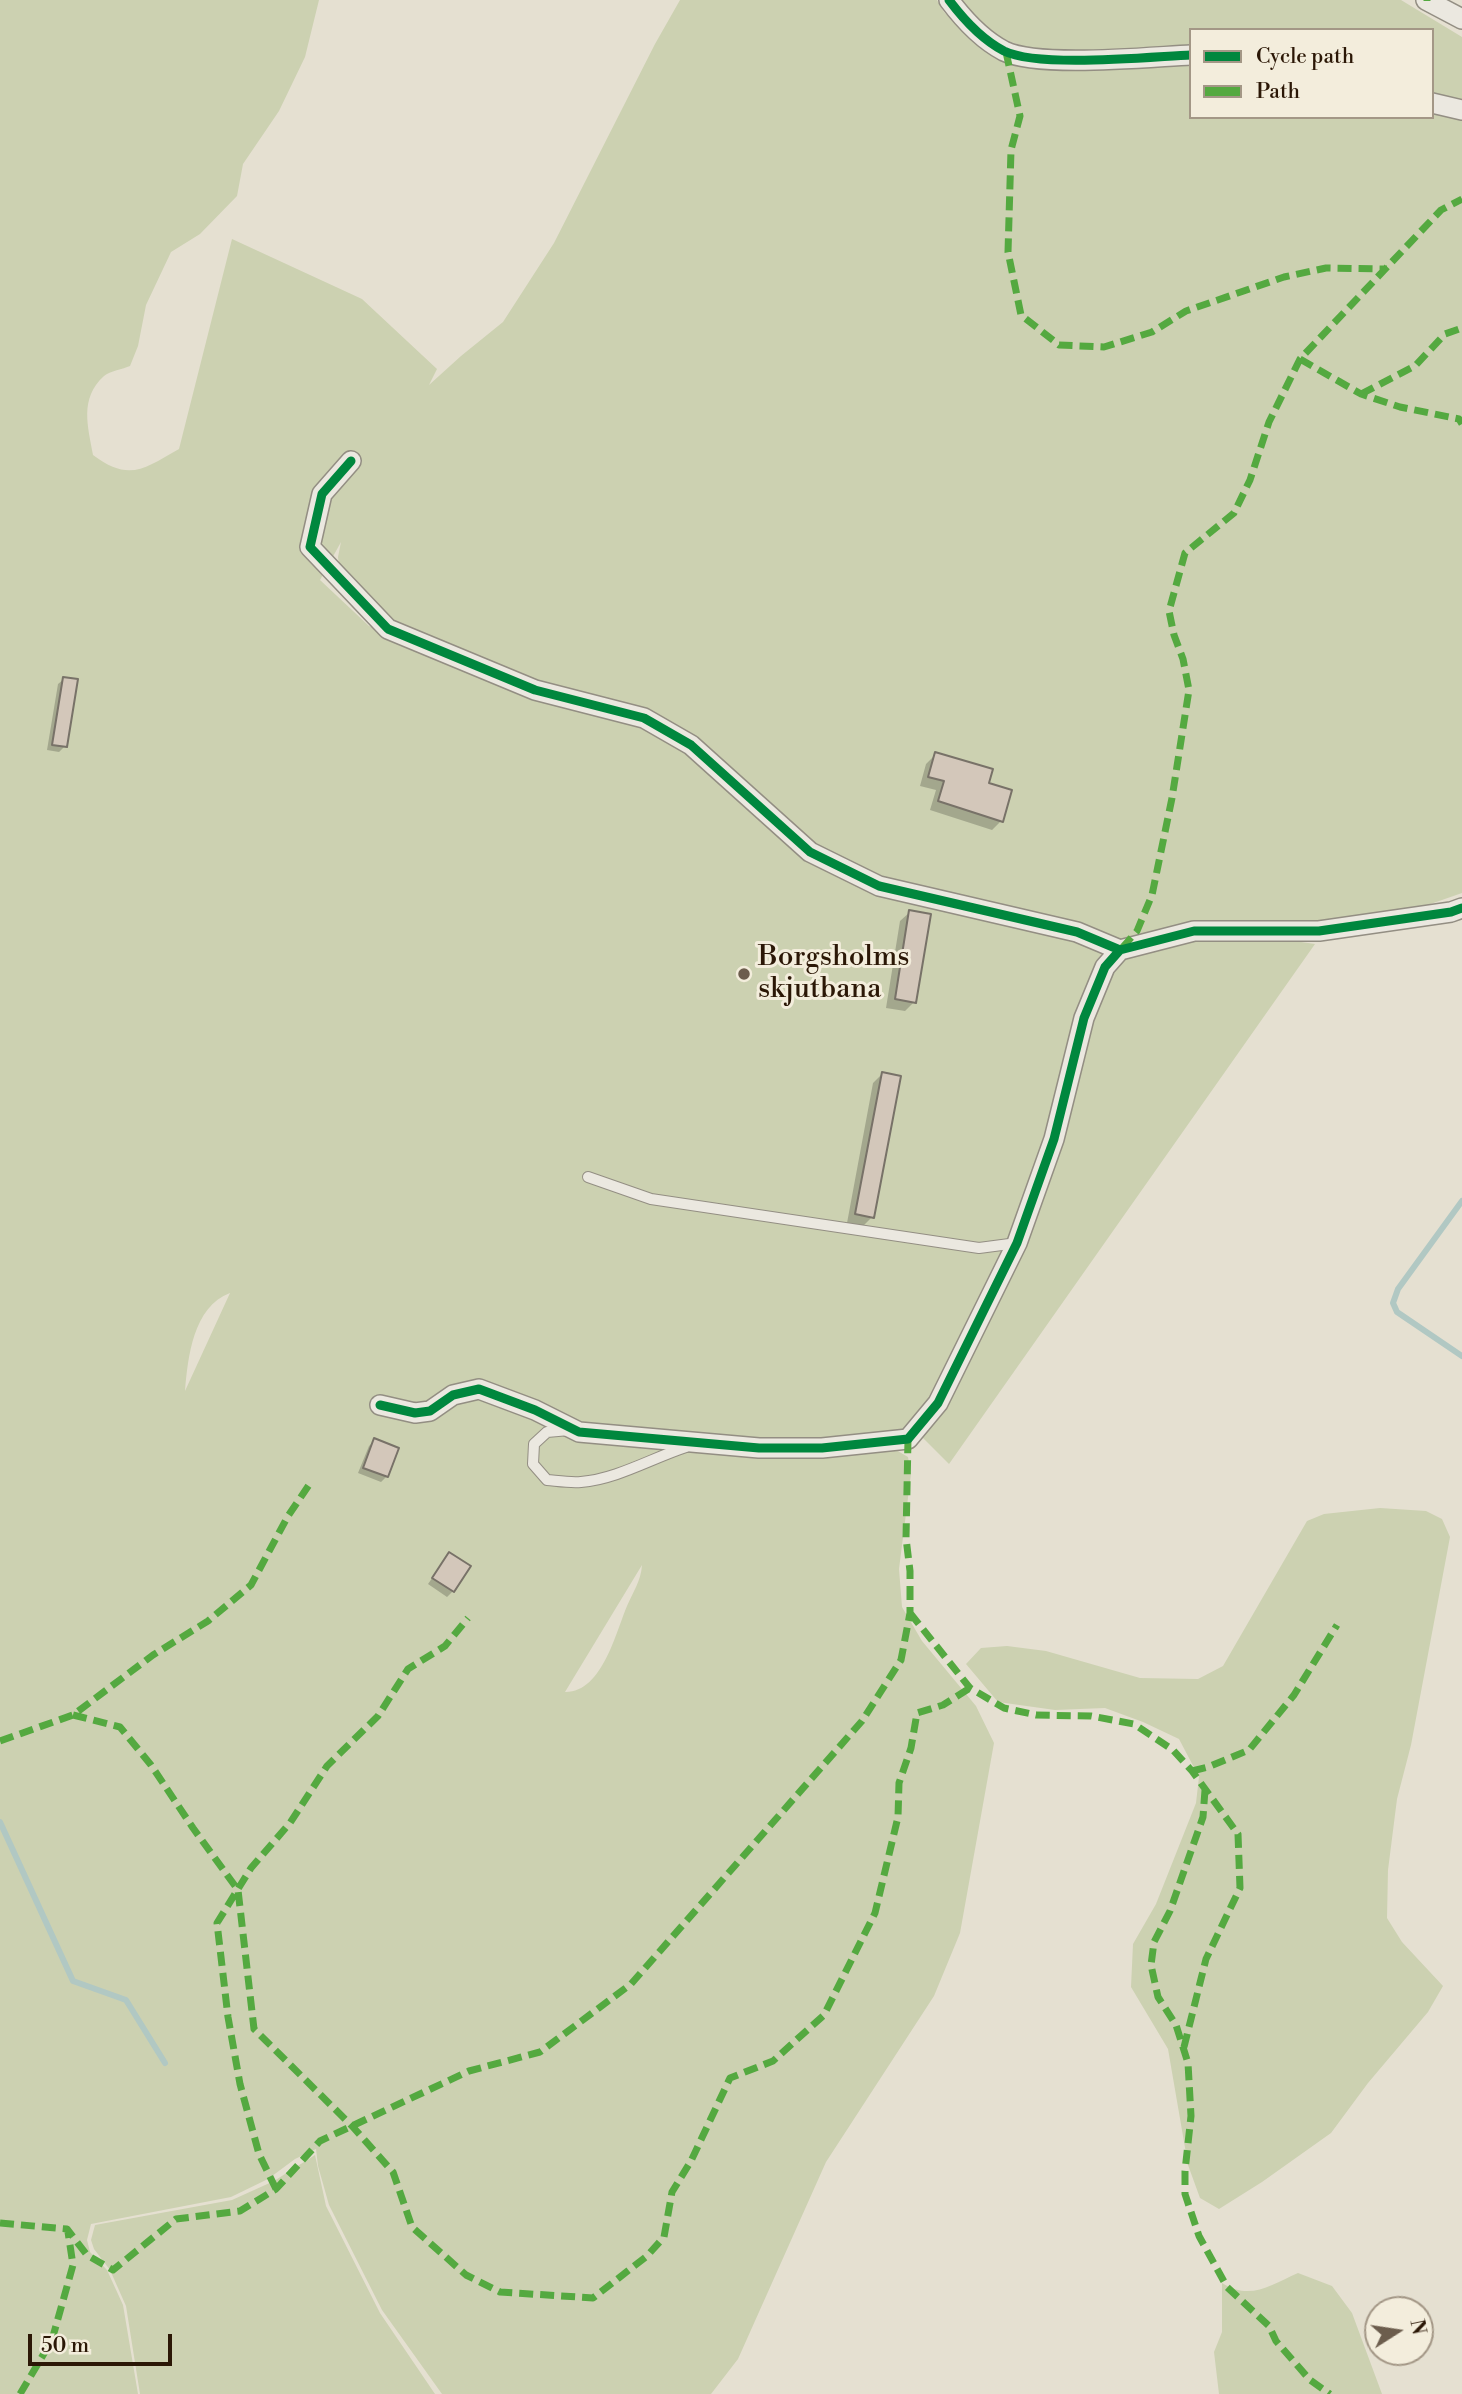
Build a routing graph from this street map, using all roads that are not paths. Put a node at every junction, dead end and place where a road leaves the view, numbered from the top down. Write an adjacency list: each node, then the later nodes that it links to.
1 (949, 0): 4 (street)
2 (1426, 0): 3 (street)
3 (1462, 19)
4 (1189, 55)
5 (1434, 103): 6 (street)
6 (1462, 110)
7 (351, 461): 9 (street)
8 (1462, 908): 9 (street)
9 (1120, 950): 11 (street)
10 (588, 1177): 11 (lane)
11 (1017, 1243): 14 (street)
12 (380, 1405): 13 (street)
13 (574, 1430): 14 (street); 14 (lane)
14 (700, 1443)

